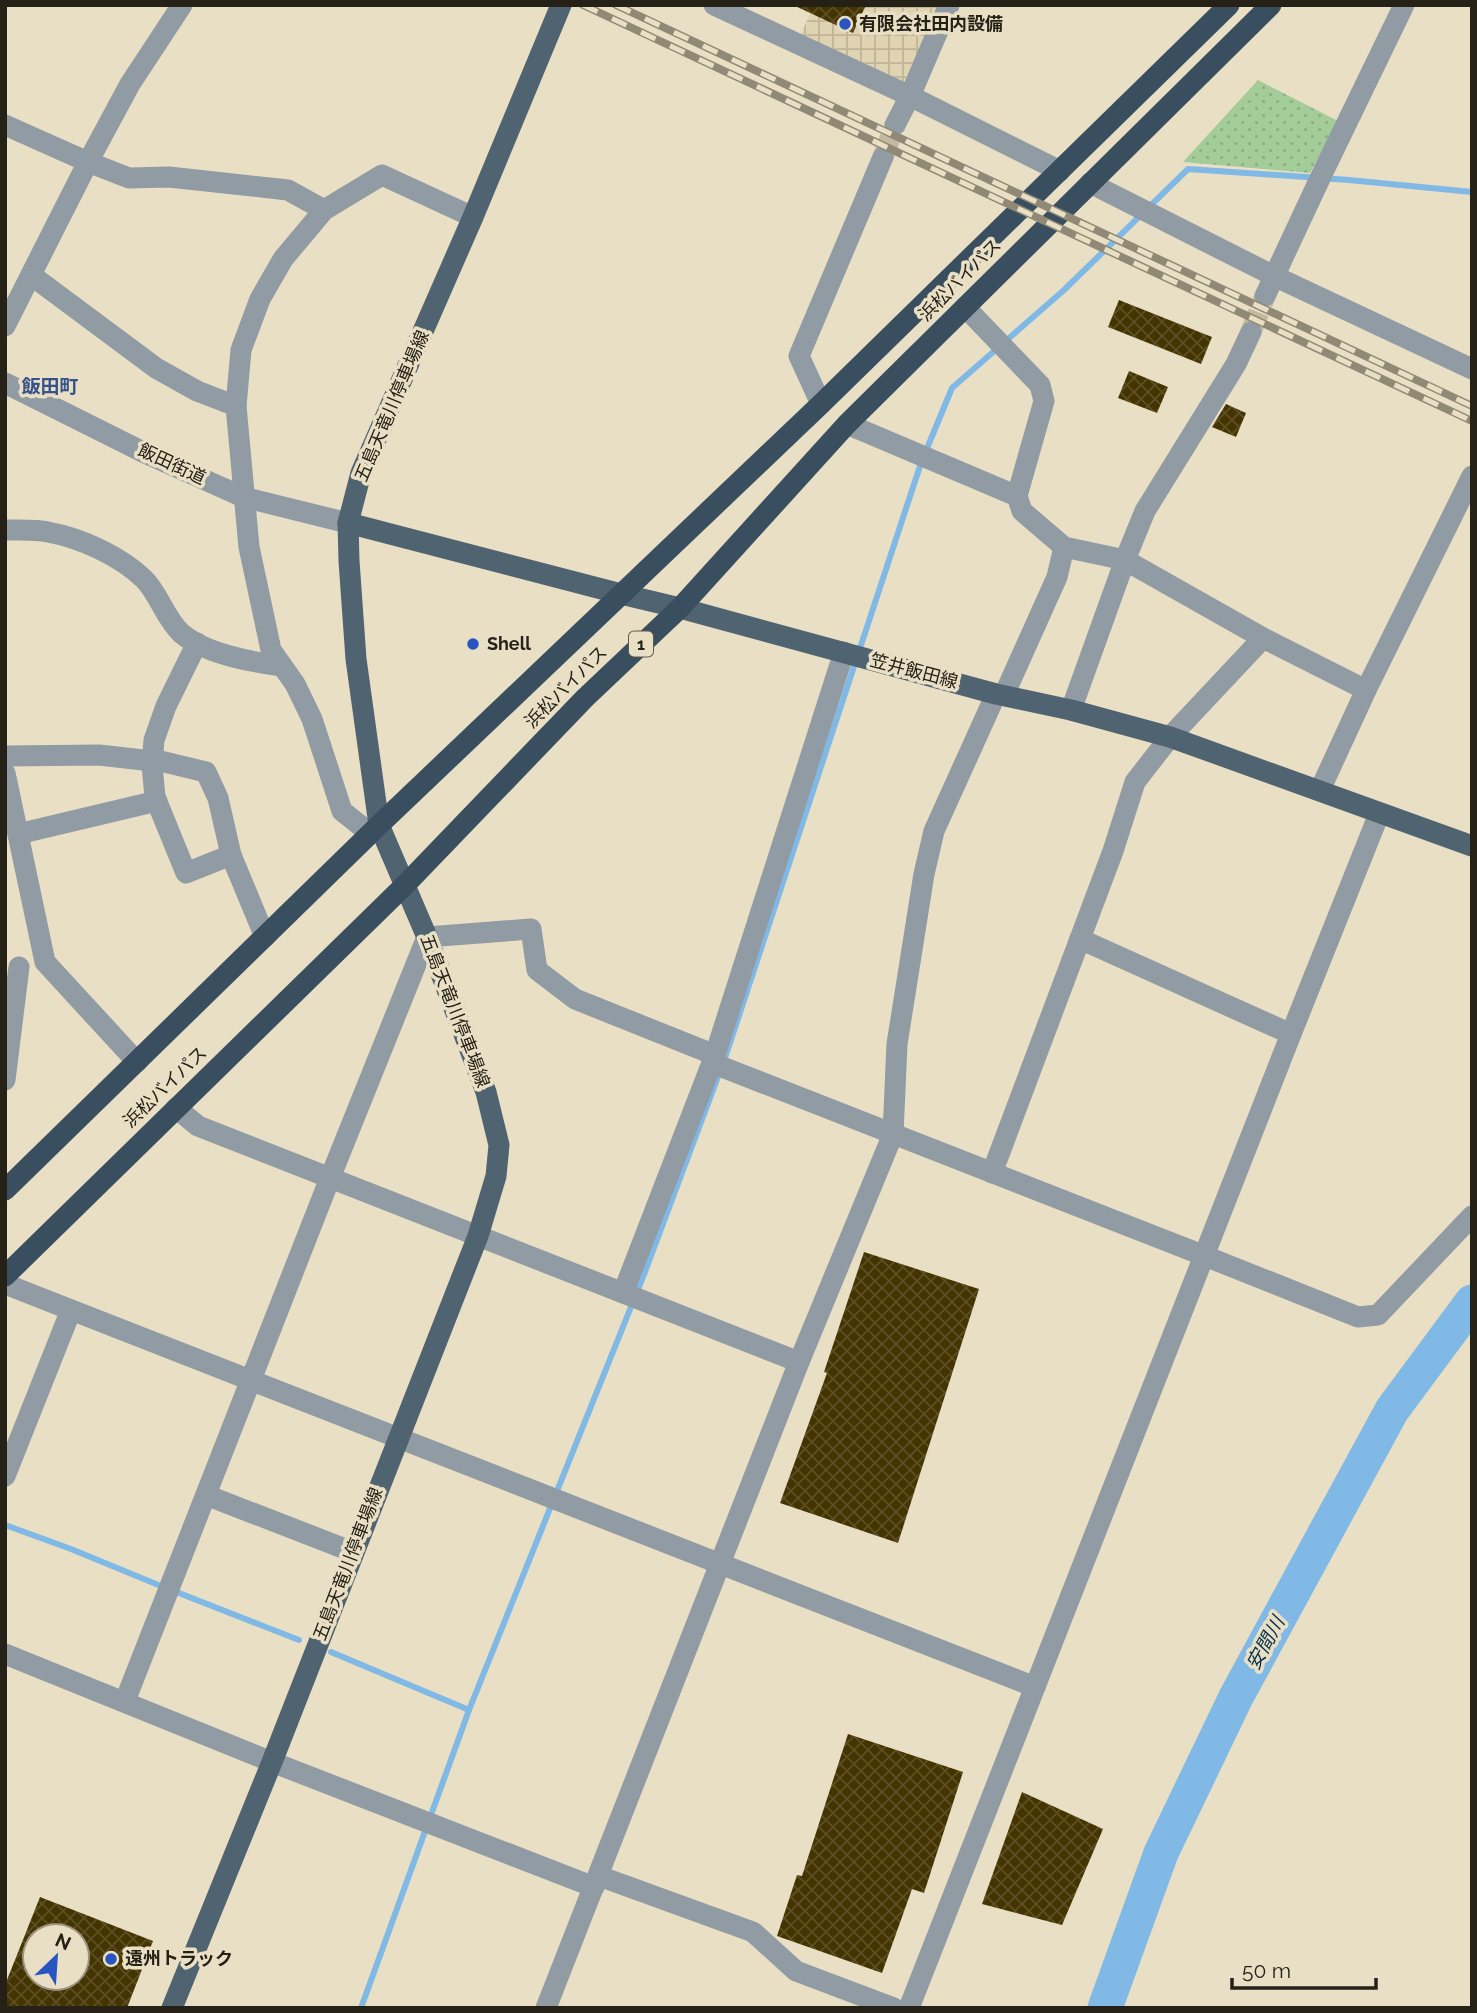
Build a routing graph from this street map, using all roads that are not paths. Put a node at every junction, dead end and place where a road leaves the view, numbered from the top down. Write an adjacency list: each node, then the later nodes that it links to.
1 (181, 5): 12 (street)
2 (561, 5): 16 (main road, 五島天竜川停車場線)
3 (715, 5): 8 (street)
4 (949, 5): 8 (street)
5 (1229, 5): 13 (highway, 浜松バイパス)
6 (1271, 5): 14 (highway, 浜松バイパス / 1)
7 (1404, 5): 18 (street)
8 (910, 96): 10 (street); 13 (street)
9 (5, 125): 12 (street)
10 (895, 125)
11 (883, 157): 25 (street)
12 (88, 162): 15 (street); 17 (street)
13 (1060, 171): 25 (highway, 浜松バイパス)
14 (1090, 183): 18 (street); 20 (highway, 浜松バイパス / 1)
15 (324, 209): 16 (street); 26 (street)
16 (473, 217): 31 (main road, 五島天竜川停車場線)
17 (31, 275): 21 (street); 26 (street)
18 (1274, 276): 19 (street); 23 (street)
19 (1265, 296)
20 (965, 307): 27 (highway, 浜松バイパス / 1); 29 (street)
21 (5, 326)
22 (1251, 332): 34 (street)
23 (1472, 369)
24 (5, 383): 30 (street, 飯田街道)
25 (821, 404): 35 (highway, 浜松バイパス)
26 (236, 406): 30 (street)
27 (847, 424): 29 (street); 36 (highway, 浜松バイパス / 1)
28 (1472, 476): 41 (street)
29 (1017, 496): 33 (street)
30 (243, 497): 31 (street, 飯田街道); 40 (street)
31 (348, 523): 35 (main road, 笠井飯田線); 51 (main road, 五島天竜川停車場線)
32 (5, 530): 38 (street)
33 (1063, 547): 34 (street); 42 (street)
34 (1125, 560): 37 (street); 43 (street)
35 (621, 594): 36 (main road, 笠井飯田線); 51 (highway, 浜松バイパス)
36 (680, 608): 39 (main road, 笠井飯田線); 55 (highway, 浜松バイパス / 1)
37 (1263, 638): 41 (street); 44 (street)
38 (197, 643): 40 (street); 46 (street)
39 (845, 652): 42 (main road, 笠井飯田線); 62 (street)
40 (282, 666): 51 (street)
41 (1366, 690): 48 (street)
42 (1000, 694): 43 (main road, 笠井飯田線); 66 (street)
43 (1071, 710): 44 (main road, 笠井飯田線)
44 (1170, 737): 48 (main road, 笠井飯田線); 58 (street)
45 (5, 756): 46 (street)
46 (152, 760): 49 (street); 54 (street)
47 (5, 773): 52 (street)
48 (1320, 790): 50 (main road, 笠井飯田線)
49 (156, 801): 52 (street); 54 (street)
50 (1380, 814): 53 (main road, 笠井飯田線); 61 (street)
51 (375, 830): 55 (main road, 五島天竜川停車場線); 56 (highway, 浜松バイパス)
52 (18, 834): 59 (street)
53 (1472, 846)
54 (230, 855): 56 (street)
55 (405, 885): 57 (main road, 五島天竜川停車場線); 65 (highway, 浜松バイパス / 1)
56 (265, 937): 63 (highway, 浜松バイパス)
57 (427, 937): 62 (street); 68 (street); 71 (main road, 五島天竜川停車場線)
58 (1080, 939): 61 (street); 67 (street)
59 (45, 962): 60 (street); 63 (street)
60 (12, 966): 64 (street)
61 (1291, 1034): 72 (street)
62 (713, 1059): 66 (street); 75 (street)
63 (137, 1062): 69 (highway, 浜松バイパス)
64 (5, 1080)
65 (176, 1108): 68 (street); 73 (highway, 浜松バイパス / 1)
66 (892, 1134): 67 (street); 77 (street)
67 (992, 1173): 72 (street)
68 (330, 1178): 71 (street); 78 (street)
69 (5, 1190)
70 (1472, 1216): 72 (street)
71 (478, 1236): 75 (street); 79 (main road, 五島天竜川停車場線)
72 (1205, 1255): 85 (street)
73 (5, 1276)
74 (5, 1284): 76 (street)
75 (623, 1293): 77 (street)
76 (71, 1310): 78 (street); 80 (street)
77 (799, 1362): 83 (street)
78 (251, 1380): 79 (street); 81 (street)
79 (398, 1437): 82 (main road, 五島天竜川停車場線); 83 (street)
80 (5, 1476)
81 (206, 1495): 82 (street); 86 (street)
82 (353, 1552): 87 (main road, 五島天竜川停車場線)
83 (720, 1563): 85 (street); 88 (street)
84 (5, 1654): 86 (street)
85 (1035, 1687): 92 (street)
86 (125, 1701): 87 (street)
87 (272, 1762): 88 (street); 89 (main road, 五島天竜川停車場線)
88 (596, 1882): 90 (street); 91 (street)
89 (172, 2008)
90 (546, 2008)
91 (894, 2008)
92 (909, 2008)

